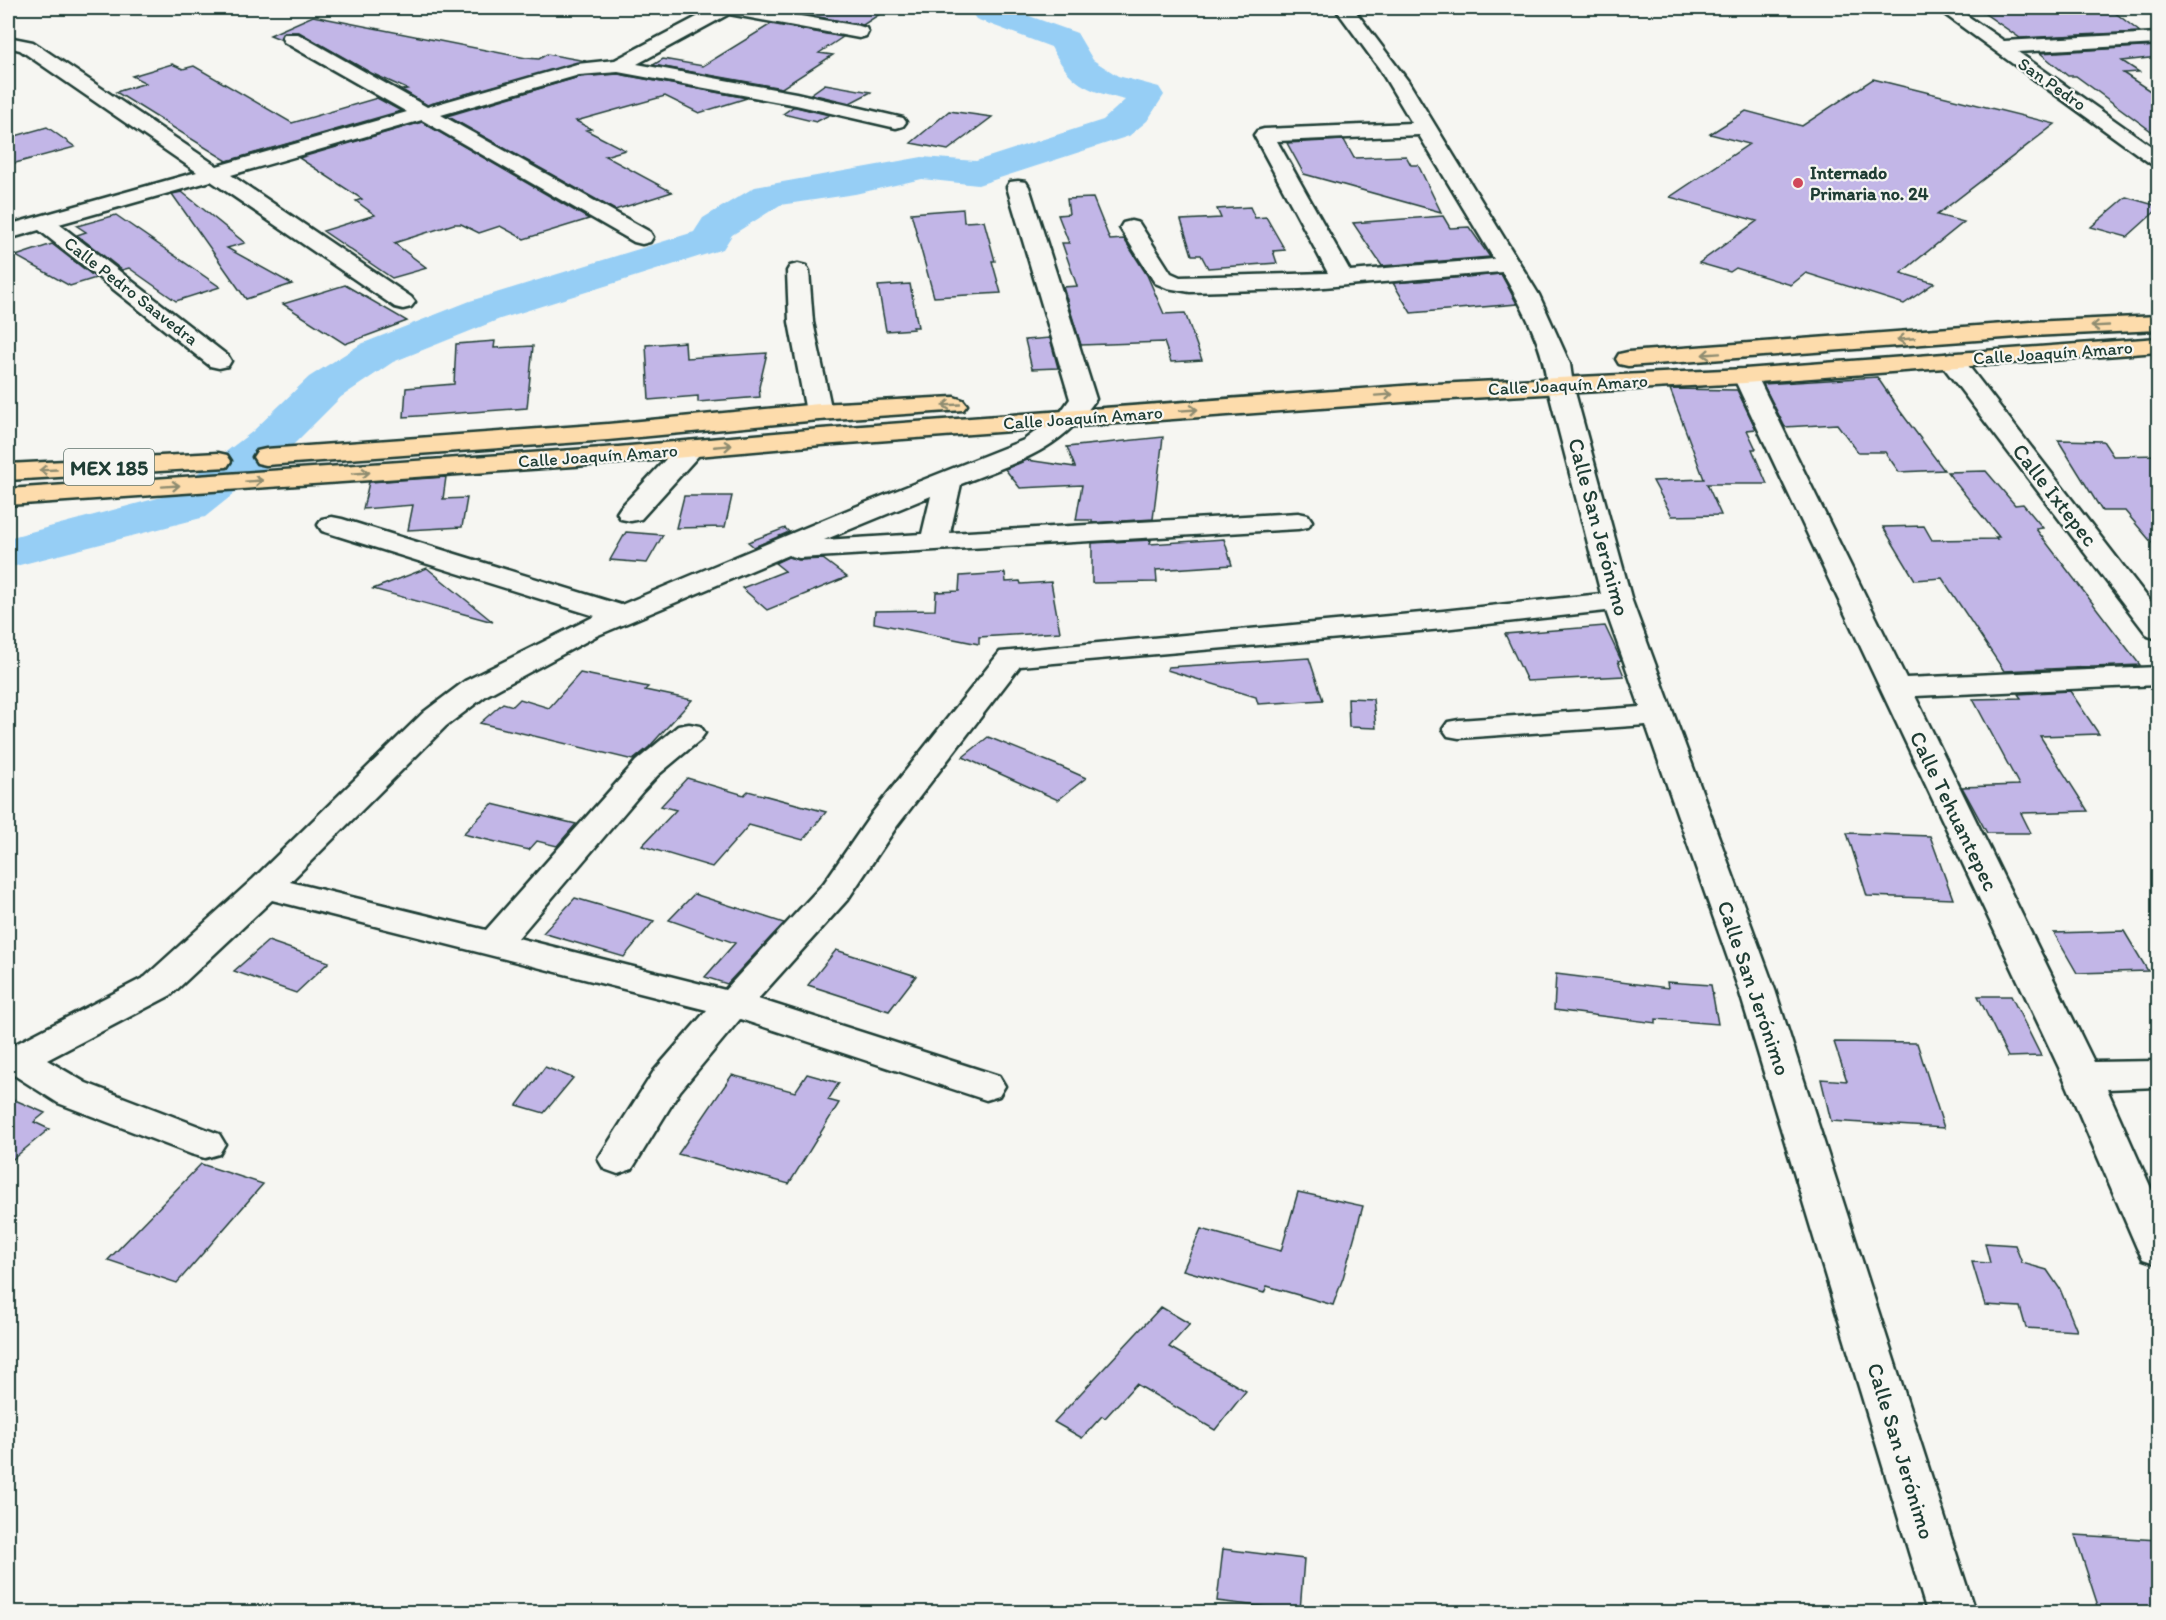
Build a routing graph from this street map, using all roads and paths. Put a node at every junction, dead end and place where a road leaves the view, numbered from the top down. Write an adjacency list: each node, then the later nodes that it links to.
1 (727, 8): 4 (street); 9 (street)
2 (1344, 8): 12 (street, Calle San Jerónimo)
3 (1945, 8): 8 (street, San Pedro)
4 (859, 32)
5 (291, 38): 10 (street)
6 (2158, 38): 8 (street)
7 (14, 47): 14 (street)
8 (2000, 47): 13 (street, San Pedro)
9 (618, 66): 10 (street); 11 (street)
10 (424, 114): 14 (street); 19 (street)
11 (896, 122)
12 (1425, 129): 20 (street, Calle San Jerónimo); 22 (street)
13 (2154, 153)
14 (212, 175): 16 (street); 23 (street)
15 (1018, 186): 30 (street)
16 (42, 222): 18 (street); 27 (street, Calle Pedro Saavedra)
17 (1131, 228): 22 (street)
18 (8, 232)
19 (642, 237)
20 (1509, 265): 22 (street); 28 (street, Calle San Jerónimo)
21 (798, 271): 31 (street)
22 (1343, 279)
23 (403, 302)
24 (2158, 323): 28 (main road, Calle Joaquín Amaro, one-way to 28)
25 (2158, 345): 26 (main road, Calle Joaquín Amaro)
26 (1951, 360): 29 (main road, Calle Joaquín Amaro); 45 (street, Calle Ixtepec)
27 (219, 361)
28 (1559, 374): 29 (main road, Calle Joaquín Amaro); 30 (main road, Calle Joaquín Amaro); 43 (street, Calle San Jerónimo)
29 (1745, 376): 47 (street, Calle Tehuantepec)
30 (1076, 409): 31 (main road, Calle Joaquín Amaro, one-way to 31); 32 (main road, Calle Joaquín Amaro, one-way to 30); 36 (street)
31 (819, 412): 33 (main road, Calle Joaquín Amaro)
32 (690, 449): 33 (main road, Calle Joaquín Amaro, one-way to 32); 38 (street)
33 (296, 466): 35 (main road, Calle Joaquín Amaro)
34 (8, 472): 35 (main road, Calle Joaquín Amaro / MEX 185, one-way to 34)
35 (209, 473): 37 (main road, Calle Joaquín Amaro / MEX 185, one-way to 35)
36 (948, 481): 41 (street); 42 (street)
37 (8, 497)
38 (631, 513)
39 (1298, 521): 41 (street)
40 (332, 525): 44 (street)
41 (934, 542): 42 (street)
42 (774, 551): 44 (street)
43 (1617, 601): 48 (street, Calle San Jerónimo); 53 (street)
44 (624, 615): 51 (street)
45 (2158, 630)
46 (2158, 676): 47 (street)
47 (1894, 688): 56 (street, Calle Tehuantepec)
48 (1659, 715): 49 (street); 61 (street, Calle San Jerónimo)
49 (1459, 729)
50 (689, 733): 52 (street)
51 (265, 886): 52 (street); 54 (street)
52 (493, 945): 53 (street)
53 (733, 1004): 57 (street); 59 (street)
54 (13, 1062): 58 (street)
55 (2158, 1074): 56 (street)
56 (2082, 1076): 60 (street, Calle Tehuantepec)
57 (986, 1086)
58 (205, 1144)
59 (618, 1159)
60 (2158, 1248)
61 (1951, 1612)

